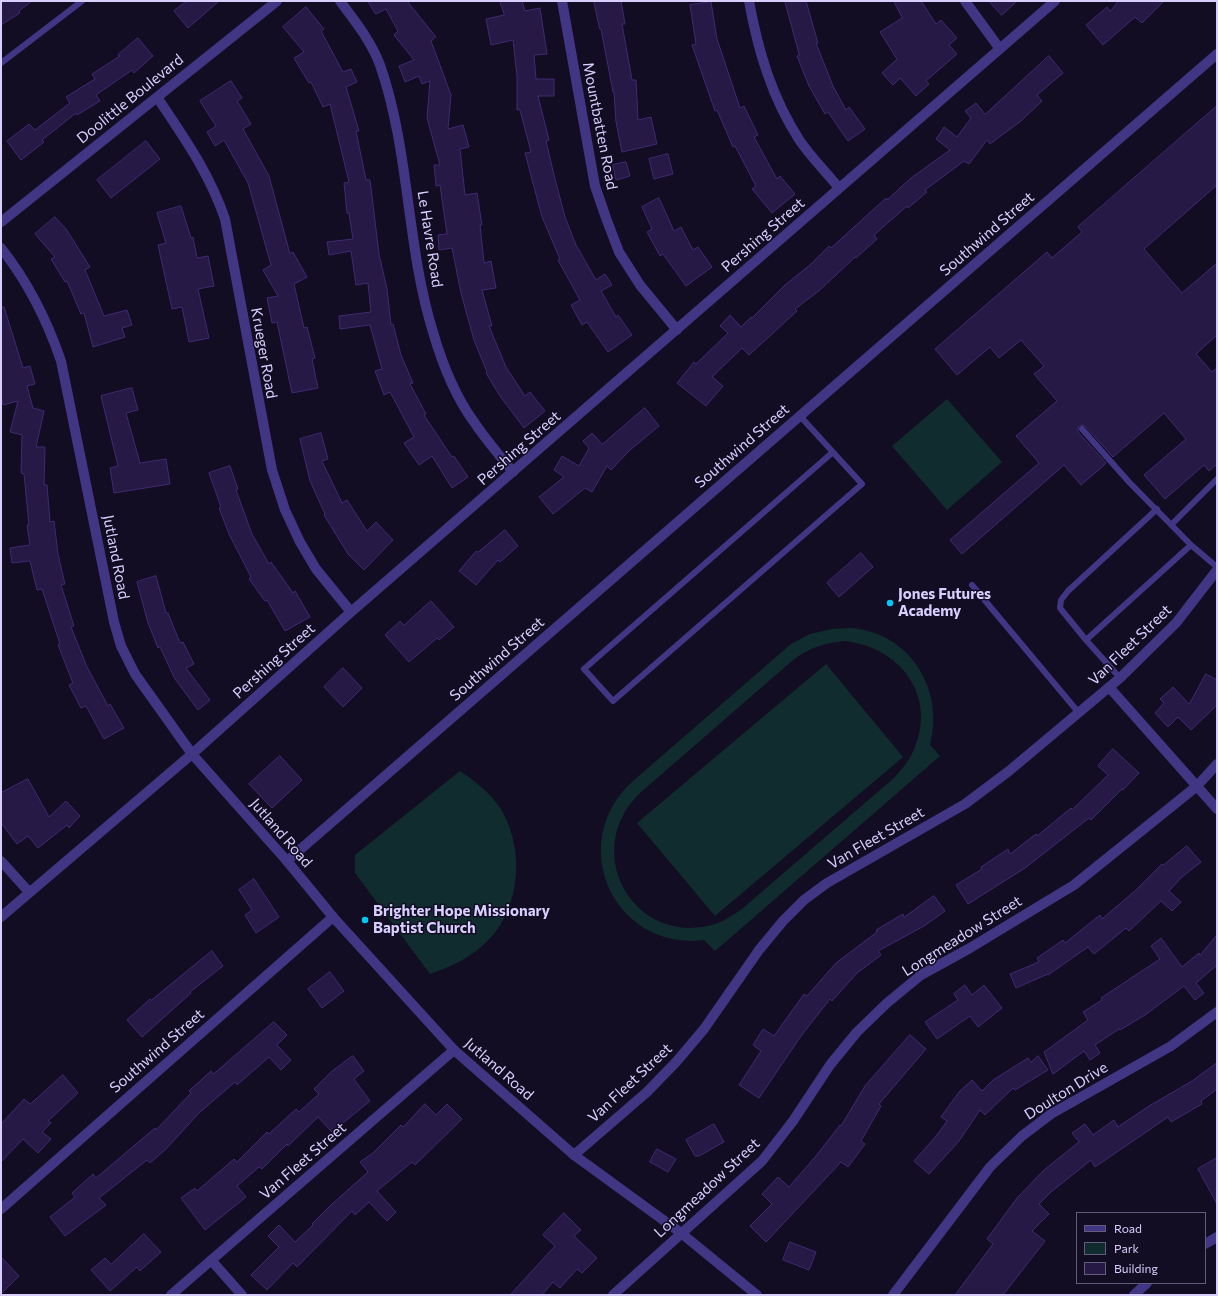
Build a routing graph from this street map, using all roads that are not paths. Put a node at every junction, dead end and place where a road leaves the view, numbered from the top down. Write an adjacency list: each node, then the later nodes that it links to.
1 (82, 1): 10 (lane)
2 (277, 1): 11 (street, Doolittle Boulevard)
3 (340, 1): 19 (street, Le Havre Road)
4 (562, 1): 15 (street, Mountbatten Road)
5 (749, 1): 12 (street)
6 (965, 1): 8 (street)
7 (1055, 1): 8 (street, Pershing Street)
8 (1000, 49): 12 (street, Pershing Street)
9 (1217, 54): 16 (street, Southwind Street)
10 (1, 63)
11 (157, 97): 13 (street, Doolittle Boulevard); 27 (street, Krueger Road)
12 (839, 188): 15 (street, Pershing Street)
13 (1, 222)
14 (1, 248): 32 (street, Jutland Road)
15 (677, 330): 19 (street, Pershing Street)
16 (800, 416): 18 (lane); 37 (street, Southwind Street)
17 (1082, 429): 21 (lane)
18 (832, 452): 18 (lane)
19 (513, 472): 27 (street, Pershing Street)
20 (1217, 479): 22 (lane)
21 (1157, 509): 22 (lane); 28 (lane)
22 (1171, 525): 23 (lane)
23 (1190, 545): 24 (lane); 28 (lane)
24 (1217, 567)
25 (1217, 570): 29 (street, Van Fleet Street)
26 (972, 585): 31 (lane)
27 (351, 612): 32 (street, Pershing Street)
28 (1086, 640): 29 (lane)
29 (1120, 678): 30 (street, Van Fleet Street)
30 (1109, 687): 31 (street, Van Fleet Street); 34 (street)
31 (1078, 713): 43 (street, Van Fleet Street)
32 (192, 754): 37 (street, Jutland Road); 38 (street, Pershing Street)
33 (1217, 764): 34 (street, Longmeadow Street)
34 (1196, 786): 35 (street); 45 (street, Longmeadow Street)
35 (1217, 809)
36 (1, 861): 38 (street)
37 (287, 861): 40 (street, Jutland Road)
38 (29, 892): 39 (street, Pershing Street)
39 (1, 917)
40 (333, 917): 42 (street, Jutland Road); 44 (street, Southwind Street)
41 (1217, 1012): 54 (street, Doulton Drive)
42 (454, 1050): 43 (street, Jutland Road); 48 (street, Van Fleet Street)
43 (574, 1155): 45 (street, Jutland Road)
44 (1, 1209)
45 (681, 1233): 52 (street, Longmeadow Street); 53 (street, Jutland Road)
46 (1217, 1237): 47 (street)
47 (1206, 1243)
48 (211, 1260): 50 (street, Van Fleet Street); 51 (street)
49 (1147, 1284): 55 (street)
50 (171, 1295)
51 (242, 1295)
52 (613, 1295)
53 (757, 1295)
54 (893, 1295)
55 (1134, 1295)

